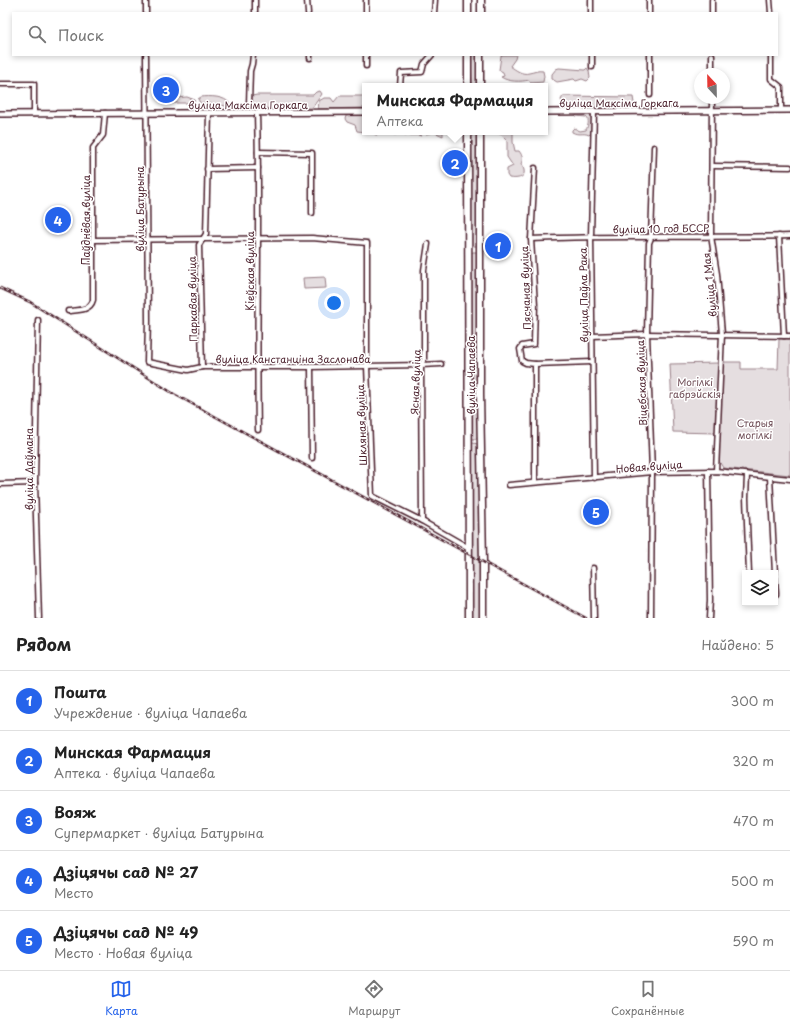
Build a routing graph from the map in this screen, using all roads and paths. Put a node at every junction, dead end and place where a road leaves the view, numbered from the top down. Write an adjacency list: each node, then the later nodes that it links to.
1 (146, 0): 12 (street)
2 (255, 0): 13 (street)
3 (308, 0): 14 (street)
4 (366, 0): 15 (street)
5 (434, 0): 16 (street)
6 (468, 0): 17 (main road)
7 (481, 0): 18 (main road)
8 (591, 0): 19 (street)
9 (649, 0): 20 (street)
10 (712, 0): 21 (street)
11 (770, 0): 22 (street)
12 (146, 12)
13 (255, 12)
14 (308, 12)
15 (366, 12)
16 (434, 12)
17 (468, 12)
18 (481, 12)
19 (591, 12)
20 (649, 12)
21 (712, 12)
22 (770, 12)
23 (146, 56): 50 (street, вуліца Батурына)
24 (253, 56): 41 (street)
25 (366, 56): 33 (street)
26 (431, 56): 36 (street)
27 (468, 56): 37 (main road)
28 (480, 56): 38 (main road)
29 (592, 56): 34 (street)
30 (650, 56): 40 (street)
31 (712, 56): 35 (street)
32 (771, 56): 44 (street)
33 (366, 66)
34 (592, 67)
35 (712, 68)
36 (400, 83)
37 (468, 83)
38 (480, 83)
39 (0, 84): 54 (street)
40 (650, 95)
41 (250, 104)
42 (712, 104): 43 (street, вуліца 1 Мая)
43 (711, 110): 44 (street, вуліца Максіма Горкага); 48 (street, вуліца Максіма Горкага); 60 (street, вуліца 1 Мая)
44 (781, 110): 45 (street, вуліца Максіма Горкага)
45 (790, 110)
46 (362, 112): 52 (street, вуліца Максіма Горкага)
47 (548, 112): 48 (street, вуліца Максіма Горкага)
48 (594, 112): 66 (street, вуліца Паўла Рака)
49 (105, 113): 50 (street, вуліца Максіма Горкага); 54 (street, вуліца Максіма Горкага); 73 (street, Паўднёвая вуліца)
50 (146, 113): 51 (street, вуліца Максіма Горкага); 74 (street, вуліца Батурына)
51 (209, 113): 52 (street, вуліца Максіма Горкага); 64 (street, Паркавая вуліца)
52 (257, 113): 59 (street, Кіеўская вуліца)
53 (0, 114): 54 (street, вуліца Максіма Горкага)
54 (34, 114): 55 (street, вуліца Максіма Горкага)
55 (0, 117)
56 (468, 135): 77 (main road, вуліца Чапаева)
57 (480, 135): 78 (main road, вуліца Чапаева)
58 (654, 147): 70 (street, Віцебская вуліца)
59 (258, 152): 62 (street, Кіеўская вуліца); 65 (street)
60 (712, 166): 61 (street); 67 (street, вуліца 1 Мая)
61 (790, 167)
62 (258, 168): 64 (street); 71 (street, Кіеўская вуліца)
63 (535, 168): 72 (street, Пясчаная вуліца)
64 (207, 169): 75 (street, Паркавая вуліца)
65 (312, 213)
66 (590, 236): 70 (street, вуліца 10 год БССР); 72 (street, вуліца 10 год БССР); 83 (street, вуліца Паўла Рака)
67 (711, 236): 68 (street, вуліца 10 год БССР); 70 (street, вуліца 10 год БССР); 82 (street, вуліца 1 Мая)
68 (779, 236): 69 (street, вуліца 10 год БССР); 84 (street)
69 (790, 236)
70 (651, 238): 81 (street, Віцебская вуліца)
71 (258, 239): 75 (street); 91 (street, Шкляная вуліца); 94 (street, Кіеўская вуліца)
72 (531, 239): 89 (street, Пясчаная вуліца)
73 (92, 240): 74 (street); 79 (street, Паўднёвая вуліца)
74 (147, 240): 75 (street); 86 (street, вуліца Батурына)
75 (203, 240): 92 (street, Паркавая вуліца)
76 (428, 244): 90 (street, Ясная вуліца)
77 (468, 249): 78 (main road); 109 (main road, вуліца Чапаева)
78 (480, 249): 115 (main road, вуліца Чапаева)
79 (68, 311)
80 (38, 320): 105 (street, вуліца Даўмана)
81 (647, 334): 82 (street); 83 (street); 99 (street, Віцебская вуліца)
82 (722, 334): 84 (street); 97 (street, вуліца 1 Мая)
83 (592, 336): 87 (street, вуліца Паўла Рака)
84 (784, 336): 85 (street)
85 (790, 336)
86 (147, 362): 92 (street, вуліца Канстанціна Заслонава)
87 (592, 362): 89 (street); 102 (street, вуліца Паўла Рака)
88 (441, 364): 90 (street, вуліца Канстанціна Заслонава)
89 (535, 364): 104 (street)
90 (421, 365): 91 (street, вуліца Канстанціна Заслонава); 108 (street, Ясная вуліца)
91 (367, 366): 93 (street, вуліца Канстанціна Заслонава); 108 (street, Шкляная вуліца)
92 (202, 367): 94 (street, вуліца Канстанціна Заслонава)
93 (310, 367): 94 (street, вуліца Канстанціна Заслонава); 96 (street)
94 (256, 368): 95 (street, Кіеўская вуліца)
95 (258, 430)
96 (312, 458)
97 (716, 470): 98 (street, Новая вуліца); 100 (street, Новая вуліца)
98 (708, 471): 99 (street, Новая вуліца); 118 (street)
99 (652, 472): 102 (street, Новая вуліца); 117 (street, Віцебская вуліца)
100 (747, 475): 101 (street, Новая вуліца); 111 (street)
101 (770, 477): 103 (street, Новая вуліца); 112 (street)
102 (594, 478): 104 (street, Новая вуліца)
103 (790, 479)
104 (535, 482): 107 (street, Новая вуліца)
105 (35, 483): 106 (street); 113 (street, вуліца Даўмана)
106 (0, 484)
107 (509, 485)
108 (422, 521): 109 (street, Шкляная вуліца)
109 (469, 548): 114 (main road, вуліца Чапаева)
110 (593, 568): 116 (street)
111 (749, 570)
112 (775, 570)
113 (39, 618)
114 (470, 618)
115 (483, 618)
116 (594, 618)
117 (651, 618)
118 (709, 618)

